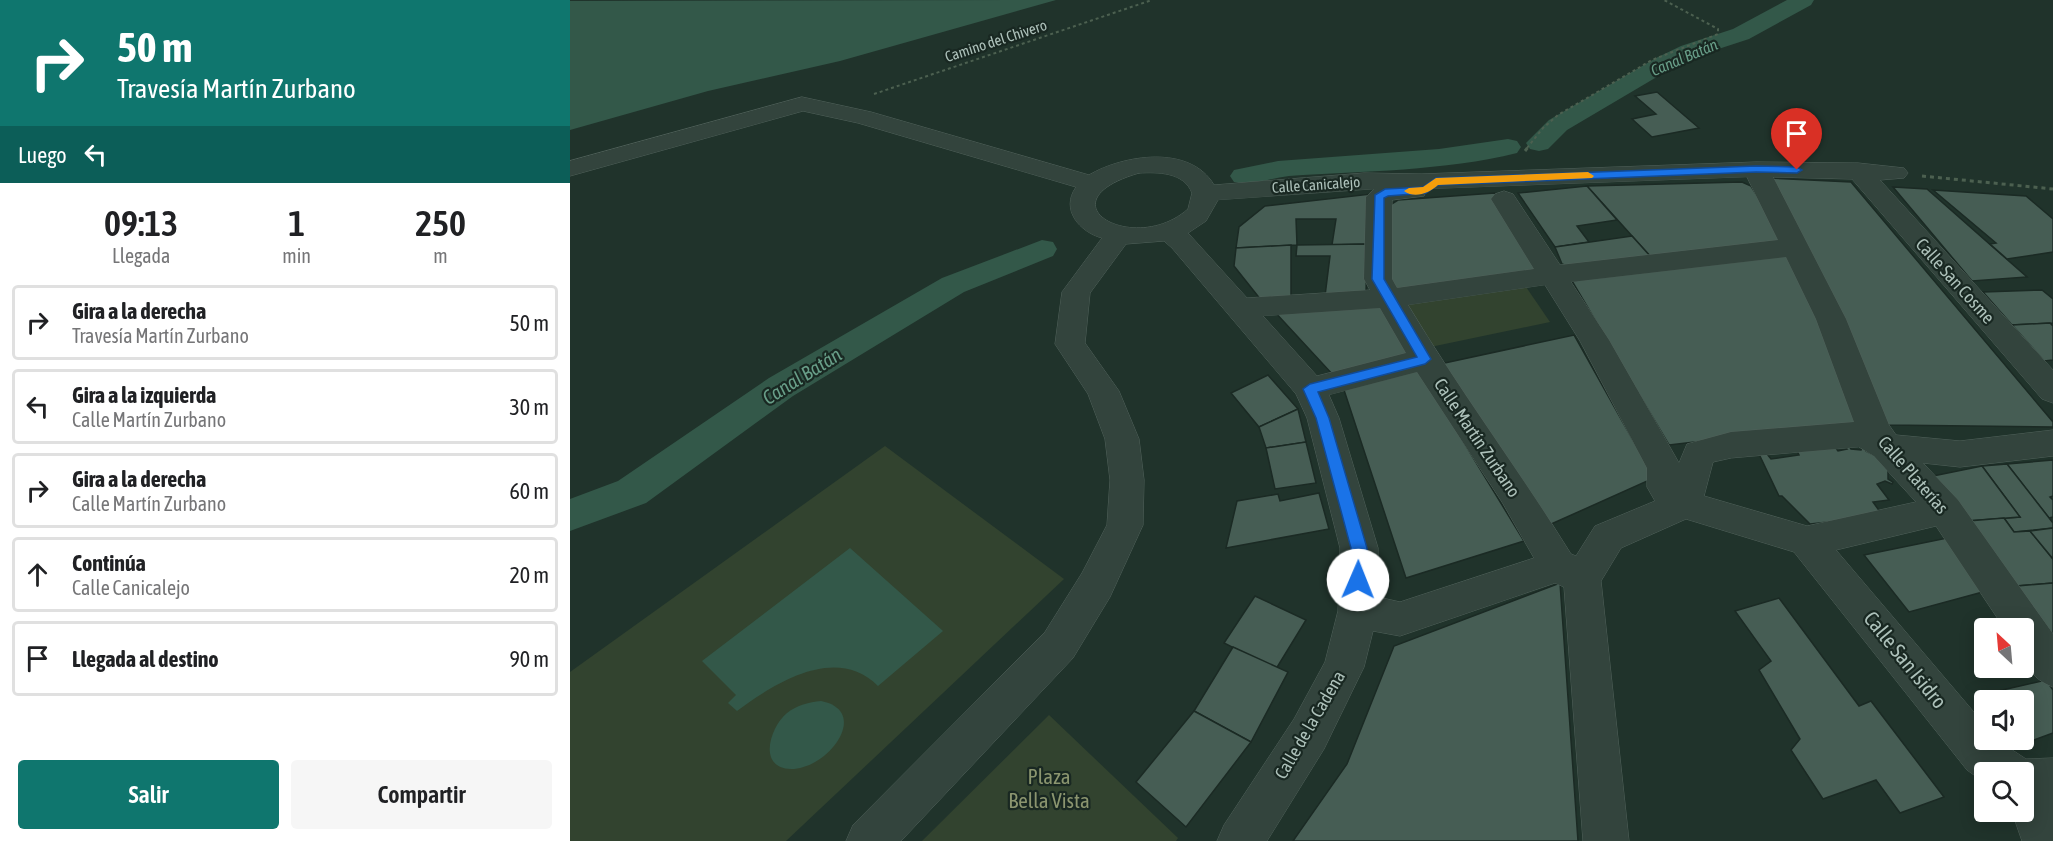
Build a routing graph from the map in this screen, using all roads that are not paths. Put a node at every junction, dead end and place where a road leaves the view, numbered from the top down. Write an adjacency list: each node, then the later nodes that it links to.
1 (570, 169): 6 (street)
2 (1756, 169): 3 (street, Calle Canicalejo); 5 (street, Calle Canicalejo); 11 (street, Calle Platerías)
3 (1858, 171): 4 (street, Calle Canicalejo); 17 (street, Calle San Cosme)
4 (1895, 173)
5 (1436, 182): 7 (street, Calle Canicalejo); 13 (street, Calle Martín Zurbano)
6 (1092, 184): 7 (street); 10 (street)
7 (1205, 193): 9 (street)
8 (1504, 199): 12 (street)
9 (1168, 231): 10 (street); 14 (street, Calle de la Cadena)
10 (1119, 235): 30 (street)
11 (1795, 247): 12 (street); 19 (street, Calle Platerías)
12 (1553, 275): 13 (street); 20 (street)
13 (1391, 298): 14 (street); 15 (street, Calle Martín Zurbano)
14 (1238, 308): 16 (street, Calle de la Cadena)
15 (1425, 359): 16 (street); 23 (street, Calle Martín Zurbano)
16 (1310, 389): 24 (street, Calle de la Cadena)
17 (2053, 391)
18 (2053, 443): 19 (street)
19 (1886, 447): 20 (street); 21 (street, Calle Platerías)
20 (1680, 505): 22 (street); 23 (street)
21 (1945, 510): 22 (street); 25 (street, Calle Platerías)
22 (1808, 541): 26 (street, Calle San Isidro)
23 (1570, 572): 24 (street); 32 (street)
24 (1358, 611): 31 (street, Calle de la Cadena)
25 (2053, 668)
26 (1993, 762)
27 (2053, 780): 28 (street)
28 (2034, 781)
29 (2034, 810): 33 (street)
30 (869, 841)
31 (1240, 841)
32 (1606, 841)
33 (2045, 841)

